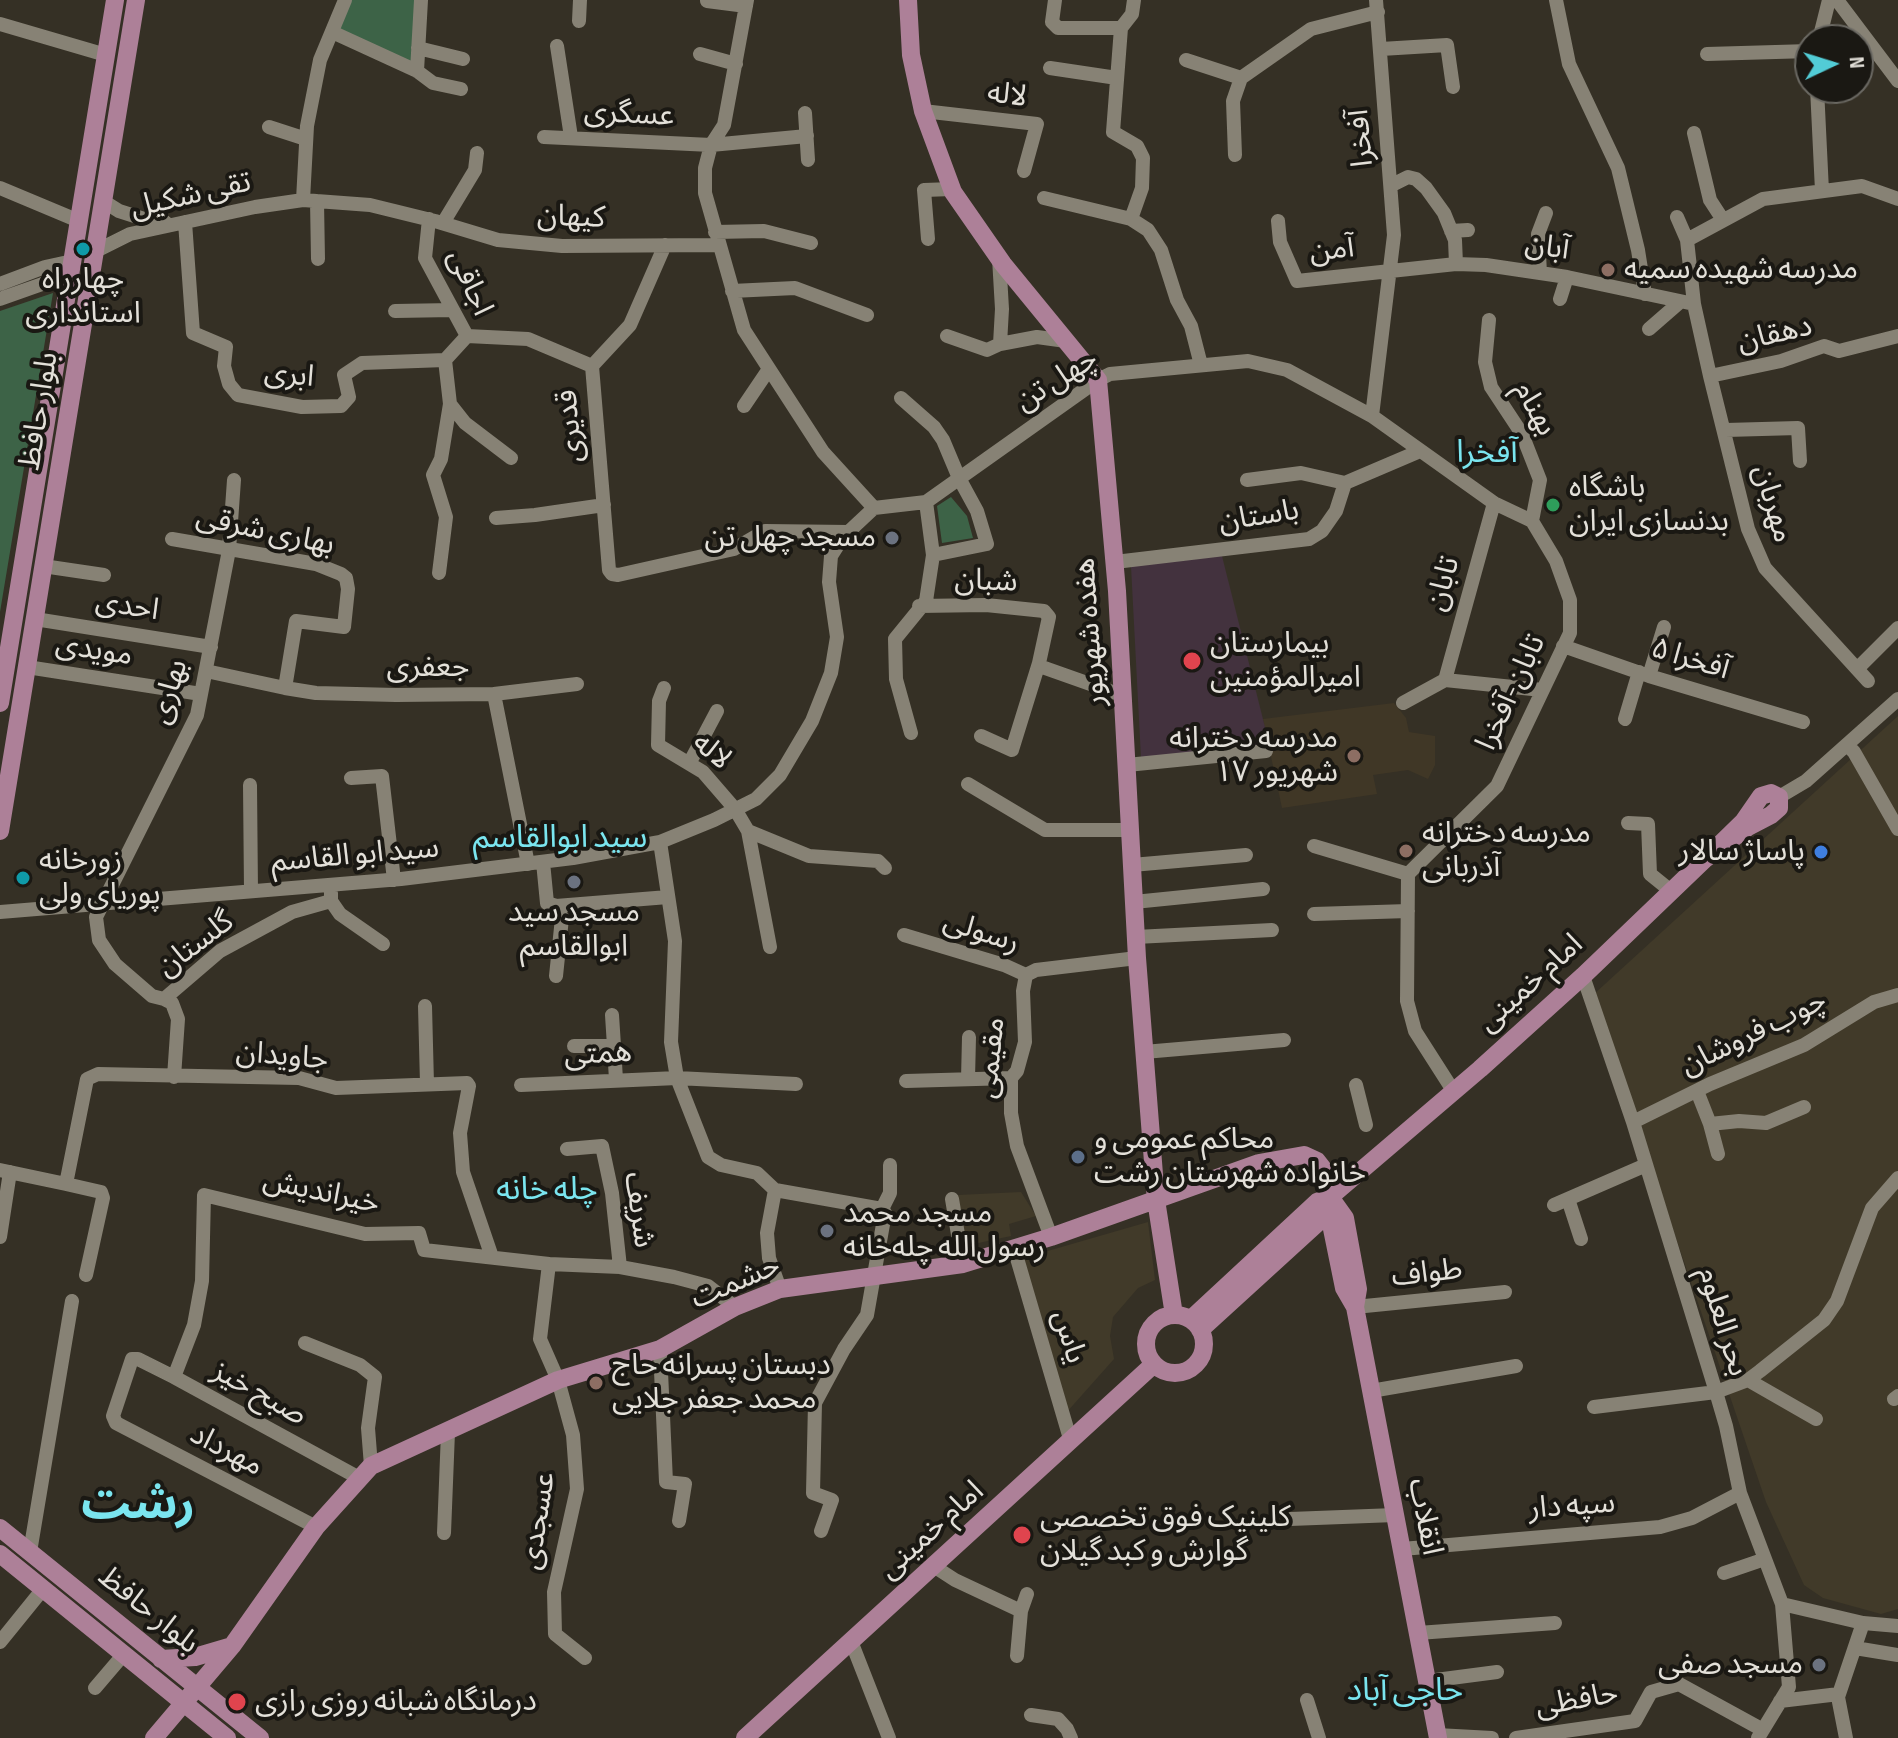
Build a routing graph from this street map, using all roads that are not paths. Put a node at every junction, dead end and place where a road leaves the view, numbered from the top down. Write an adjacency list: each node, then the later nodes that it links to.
1 (115, 0): 26 (main road, بلوار حافظ)
2 (136, 0): 58 (main road, بلوار حافظ)
3 (345, 0): 19 (street)
4 (421, 0): 21 (street)
5 (580, 0): 15 (street)
6 (908, 0): 38 (main road)
7 (1055, 0): 18 (street)
8 (1134, 0): 18 (street)
9 (1556, 0): 84 (street)
10 (1829, 0): 17 (street)
11 (1837, 0): 34 (street)
12 (707, 1): 13 (street)
13 (747, 3): 29 (street)
14 (1377, 6): 22 (street, آفخرا); 33 (street)
15 (579, 21)
16 (0, 24): 26 (street)
17 (1823, 24)
18 (1121, 28): 32 (street)
19 (332, 32): 31 (street); 45 (street)
20 (557, 46): 44 (street)
21 (418, 48): 27 (street); 31 (street)
22 (1381, 49): 35 (street); 51 (street, آفخرا)
23 (1794, 51): 25 (street)
24 (700, 54): 29 (street)
25 (1707, 54)
26 (106, 55): 64 (main road, بلوار حافظ)
27 (463, 59)
28 (1186, 60): 33 (street)
29 (736, 64): 46 (street)
30 (1050, 68): 32 (street)
31 (417, 71): 36 (street)
32 (1117, 78): 61 (street)
33 (1241, 78): 48 (street)
34 (1898, 81)
35 (1453, 87)
36 (461, 89)
37 (1818, 104): 54 (street)
38 (923, 111): 50 (street, لاله); 53 (main road)
39 (805, 113): 42 (street)
40 (269, 127): 45 (street)
41 (1694, 133): 63 (street)
42 (807, 136): 46 (street, عسگری); 49 (street)
43 (544, 137): 44 (street, عسگری)
44 (571, 137): 46 (street, عسگری)
45 (306, 139): 57 (street)
46 (711, 145): 69 (street)
47 (477, 153): 62 (street)
48 (1235, 155)
49 (808, 160)
50 (1024, 171)
51 (1392, 185): 68 (street); 79 (street, آفخرا)
52 (0, 188): 64 (street)
53 (952, 189): 70 (street); 75 (main road)
54 (1822, 191): 56 (street); 63 (street)
55 (1044, 198): 61 (street)
56 (1898, 199)
57 (310, 200): 62 (street, تقی شکیل); 66 (street, تقی شکیل); 76 (street)
58 (103, 201): 66 (street); 74 (main road, بلوار حافظ)
59 (1546, 213): 80 (street)
60 (1677, 217): 71 (street, مهربان)
61 (1131, 219): 100 (street)
62 (432, 220): 73 (street, کیهان); 88 (street, اجاقی)
63 (1723, 220): 71 (street)
64 (79, 221): 77 (main road, بلوار حافظ)
65 (1278, 221): 79 (street, آمن)
66 (182, 223): 74 (street, تقی شکیل); 99 (street, ابری)
67 (1468, 230): 68 (street)
68 (1451, 231): 78 (street)
69 (716, 238): 72 (street, کیهان); 73 (street, کیهان); 83 (street)
70 (928, 239)
71 (1687, 240): 87 (street, مهربان)
72 (811, 243)
73 (665, 245): 101 (street, قدیری)
74 (94, 252): 77 (main road); 125 (main road, بلوار حافظ)
75 (999, 258): 96 (main road); 97 (street)
76 (318, 259)
77 (72, 261): 82 (street); 85 (street); 124 (main road, بلوار حافظ)
78 (1456, 264): 79 (street, آبان); 80 (street, آبان)
79 (1389, 272): 108 (street, آفخرا)
80 (1540, 273): 81 (street, آبان)
81 (1567, 277): 84 (street, آبان); 86 (street)
82 (0, 284)
83 (732, 291): 90 (street); 102 (street)
84 (1645, 294): 87 (street, آبان)
85 (0, 299)
86 (1560, 299)
87 (1687, 303): 92 (street); 103 (street, مهربان)
88 (453, 310): 89 (street); 93 (street, اجاقی)
89 (395, 311)
90 (867, 315)
91 (1489, 320): 122 (street, بهنام)
92 (1649, 329)
93 (467, 336): 98 (street, اجاقی); 101 (street)
94 (947, 336): 97 (street)
95 (1898, 336): 103 (street, دهقان)
96 (1066, 341): 97 (street); 104 (main road)
97 (1000, 344)
98 (445, 360): 99 (street, اجاقی); 106 (street, اجاقی)
99 (362, 363)
100 (1201, 365): 104 (street, چهل تن); 108 (street, چهل تن)
101 (592, 366): 119 (street, قدیری)
102 (769, 369): 107 (street); 120 (street)
103 (1710, 376): 109 (street, مهربان)
104 (1098, 380): 113 (street, چهل تن); 129 (main road, هفده شهریور)
105 (901, 398): 113 (street)
106 (450, 404): 111 (street); 131 (street, اجاقی)
107 (744, 406)
108 (1372, 416): 110 (street)
109 (1726, 430): 112 (street); 141 (street, مهربان)
110 (1420, 451): 116 (street); 118 (street)
111 (511, 458)
112 (1800, 461)
113 (959, 478): 117 (street, چهل تن); 128 (street)
114 (234, 480): 127 (street, بهاری)
115 (1247, 480): 116 (street)
116 (1345, 483): 129 (street, باستان)
117 (926, 502): 120 (street, چهل تن); 128 (street)
118 (1494, 503): 122 (street); 144 (street, تابان)
119 (604, 505): 121 (street); 123 (street, قدیری)
120 (874, 508): 123 (street, سید ابو القاسم)
121 (496, 518)
122 (1532, 521): 137 (street, تابان-آفخرا)
123 (849, 532): 169 (street, سید ابو القاسم)
124 (28, 533): 125 (main road); 154 (main road, بلوار حافظ)
125 (48, 536): 130 (main road, بلوار حافظ)
126 (172, 539): 127 (street, بهاری شرقی)
127 (229, 550): 138 (street, بهاری); 147 (street, بهاری شرقی)
128 (933, 555): 133 (street)
129 (1115, 562): 152 (main road, هفده شهریور)
130 (43, 566): 132 (street); 134 (main road, بلوار حافظ)
131 (439, 573)
132 (104, 575)
133 (919, 606): 139 (street, شبان); 159 (street)
134 (35, 619): 138 (street, احدی); 140 (main road, بلوار حافظ)
135 (1664, 627): 143 (street)
136 (1898, 628): 141 (street)
137 (1563, 646): 143 (street, آفخرا ۵); 149 (street, تابان-آفخرا)
138 (211, 647): 142 (street, بهاری)
139 (1039, 663): 152 (street); 160 (street, شبان)
140 (27, 667): 150 (street, مویدی); 173 (main road, بلوار حافظ)
141 (1857, 669): 145 (street, مهربان)
142 (206, 671): 147 (street, جعفری); 150 (street, بهاری)
143 (1644, 674): 157 (street); 158 (street, آفخرا ۵)
144 (1445, 680): 149 (street); 155 (street)
145 (1868, 681)
146 (577, 684): 151 (street)
147 (285, 688): 151 (street, جعفری)
148 (664, 688): 163 (street, لاله)
149 (1542, 690): 182 (street, تابان-آفخرا)
150 (201, 694): 191 (street, بهاری)
151 (494, 694): 179 (street, جعفری)
152 (1124, 696): 164 (main road, هفده شهریور)
153 (1898, 699): 161 (street)
154 (0, 703)
155 (1403, 703)
156 (717, 711): 163 (street)
157 (1625, 719)
158 (1803, 722)
159 (911, 733)
160 (981, 736)
161 (1847, 745): 168 (street); 171 (street)
162 (1266, 751): 164 (street)
163 (690, 762): 169 (street, لاله)
164 (1127, 765): 172 (main road, هفده شهریور)
165 (351, 778): 183 (street)
166 (968, 784): 172 (street)
167 (250, 785): 186 (street)
168 (1779, 797): 178 (main road, امام خمینی); 178 (main road)
169 (735, 809): 174 (street, لاله); 175 (street, سید ابو القاسم)
170 (1628, 823): 187 (street)
171 (1898, 829)
172 (1131, 830): 180 (main road, هفده شهریور)
173 (0, 831)
174 (748, 831): 181 (street); 200 (street, لاله)
175 (660, 842): 179 (street, سید ابو القاسم); 188 (street)
176 (1314, 846): 182 (street)
177 (1246, 855): 180 (street)
178 (1705, 859): 187 (main road, امام خمینی)
179 (536, 863): 183 (street, سید ابو القاسم); 192 (street, جعفری)
180 (1132, 865): 190 (main road, هفده شهریور)
181 (885, 868)
182 (1408, 874): 193 (street)
183 (394, 880): 184 (street, سید ابو القاسم)
184 (331, 885): 186 (street, سید ابو القاسم); 189 (street)
185 (1263, 889): 190 (street)
186 (251, 891): 191 (street, سید ابو القاسم)
187 (1671, 891): 204 (main road, امام خمینی)
188 (668, 897): 192 (street); 215 (street)
189 (331, 901): 199 (street); 206 (street, گلستان)
190 (1134, 902): 198 (main road, هفده شهریور)
191 (102, 903): 194 (street, سید ابو القاسم); 206 (street)
192 (556, 906): 203 (street)
193 (1408, 911): 195 (street); 225 (street)
194 (0, 912)
195 (1314, 914)
196 (1272, 930): 198 (street)
197 (904, 935): 202 (street, رسولی)
198 (1136, 937): 201 (main road, هفده شهریور)
199 (383, 944)
200 (770, 947)
201 (1137, 958): 202 (street, رسولی); 213 (main road, هفده شهریور)
202 (1026, 975): 216 (street, مقیمی)
203 (556, 976)
204 (1583, 976): 225 (main road, امام خمینی); 227 (street, بحر العلوم)
205 (1898, 995): 224 (street, چوب فروشان)
206 (164, 999): 214 (street, گلستان)
207 (425, 1006): 220 (street)
208 (612, 1015): 212 (street)
209 (969, 1037): 217 (street)
210 (1284, 1040): 213 (street)
211 (574, 1046): 212 (street)
212 (614, 1046): 218 (street)
213 (1144, 1052): 240 (main road, هفده شهریور)
214 (174, 1077): 220 (street, جاویدان); 236 (street, جاویدان)
215 (677, 1078): 218 (street, همتی); 221 (street, همتی); 237 (street)
216 (1011, 1078): 217 (street); 245 (street, مقیمی)
217 (968, 1079): 219 (street)
218 (616, 1080): 222 (street, همتی)
219 (906, 1081)
220 (427, 1084): 248 (street, جاویدان)
221 (796, 1084)
222 (521, 1085)
223 (1356, 1085): 229 (street)
224 (1697, 1091): 227 (street, چوب فروشان); 228 (street)
225 (1454, 1092): 238 (main road, امام خمینی)
226 (1804, 1107): 228 (street)
227 (1633, 1122): 233 (street, بحر العلوم)
228 (1710, 1124): 231 (street)
229 (1366, 1125)
230 (567, 1149): 251 (street, شریف)
231 (1718, 1154)
232 (890, 1165): 241 (street)
233 (1646, 1165): 246 (street); 268 (street, بحر العلوم)
234 (5, 1171): 236 (street); 244 (street)
235 (1898, 1178): 266 (street)
236 (66, 1184): 252 (street)
237 (775, 1190): 241 (street); 254 (street)
238 (1330, 1197): 240 (main road, حشمت); 258 (main road, انقلاب); 259 (main road, امام خمینی)
239 (952, 1199): 250 (street)
240 (1156, 1200): 242 (main road, حشمت); 243 (main road, هفده شهریور)
241 (882, 1209): 253 (street)
242 (1129, 1209): 243 (main road); 245 (main road, حشمت)
243 (1159, 1221): 259 (main road, هفده شهریور)
244 (0, 1237)
245 (1051, 1237): 247 (main road, حشمت)
246 (1581, 1239)
247 (1014, 1248): 250 (main road, حشمت); 273 (street, یاس)
248 (492, 1257): 249 (street, خیراندیش); 264 (street, خیراندیش)
249 (549, 1264): 251 (street, خیراندیش); 265 (street, عسجدی)
250 (963, 1264): 253 (main road, حشمت)
251 (620, 1267): 257 (street, خیراندیش)
252 (86, 1275)
253 (874, 1276): 254 (main road, حشمت); 281 (street)
254 (780, 1289): 257 (main road, حشمت)
255 (1505, 1292): 258 (street, طواف)
256 (72, 1301): 284 (street)
257 (735, 1307): 261 (main road, حشمت)
258 (1355, 1307): 267 (main road, انقلاب)
259 (1189, 1321): 262 (main road); 262 (main road)
260 (305, 1343): 274 (street)
261 (660, 1349): 265 (main road, حشمت); 278 (street)
262 (1154, 1364): 273 (main road, امام خمینی)
263 (1516, 1366): 267 (street)
264 (174, 1377): 271 (street, صبح خیز); 274 (street, صبح خیز)
265 (558, 1380): 272 (main road, حشمت); 304 (street, عسجدی)
266 (1748, 1380): 268 (street); 270 (street)
267 (1371, 1391): 276 (main road, انقلاب)
268 (1716, 1392): 269 (street); 275 (street, بحر العلوم)
269 (1594, 1407)
270 (1816, 1419)
271 (113, 1420): 279 (street, مهرداد)
272 (448, 1432): 274 (main road, حشمت); 282 (street)
273 (1071, 1442): 287 (main road, امام خمینی)
274 (366, 1472): 279 (main road, حشمت)
275 (1740, 1493): 283 (street, سپه دار); 286 (street, بحر العلوم)
276 (1395, 1515): 277 (street); 283 (main road, انقلاب)
277 (1290, 1519)
278 (679, 1521)
279 (316, 1527): 298 (main road, حشمت)
280 (0, 1528): 284 (main road, بلوار حافظ)
281 (821, 1531)
282 (444, 1533)
283 (1402, 1549): 296 (main road, انقلاب)
284 (30, 1552): 305 (main road, بلوار حافظ)
285 (0, 1554): 289 (main road, بلوار حافظ)
286 (1765, 1559): 288 (street); 291 (street, بحر العلوم)
287 (935, 1567): 292 (street); 299 (main road, امام خمینی)
288 (1724, 1573)
289 (43, 1589): 297 (street); 301 (main road, بلوار حافظ)
290 (1027, 1594): 292 (street)
291 (1782, 1604): 294 (street); 312 (street, حافظی)
292 (1021, 1611): 303 (street)
293 (1555, 1623): 296 (street)
294 (1863, 1623): 295 (street); 300 (street)
295 (1898, 1626)
296 (1418, 1633): 307 (main road, انقلاب)
297 (0, 1642)
298 (232, 1646): 305 (main road); 309 (main road, حشمت)
299 (854, 1647): 320 (main road, امام خمینی); 321 (street)
300 (1855, 1648): 302 (street); 310 (street)
301 (124, 1654): 308 (street); 313 (main road, بلوار حافظ)
302 (1898, 1655)
303 (1017, 1656)
304 (585, 1658)
305 (161, 1659): 309 (main road, بلوار حافظ)
306 (1497, 1672): 307 (street)
307 (1428, 1681): 316 (main road, انقلاب)
308 (95, 1688)
309 (198, 1688): 313 (main road, حشمت); 319 (main road, بلوار حافظ)
310 (1839, 1694): 312 (street); 326 (street)
311 (1307, 1700): 323 (street)
312 (1780, 1701): 315 (street, حافظی)
313 (184, 1703): 317 (main road, حشمت); 318 (main road, بلوار حافظ)
314 (1031, 1715): 322 (street)
315 (1761, 1734): 325 (street, حافظی)
316 (1437, 1737): 324 (street)
317 (154, 1738)
318 (227, 1738)
319 (260, 1738)
320 (745, 1738)
321 (889, 1738)
322 (1071, 1738)
323 (1319, 1738)
324 (1492, 1738)
325 (1516, 1738)
326 (1846, 1738)

